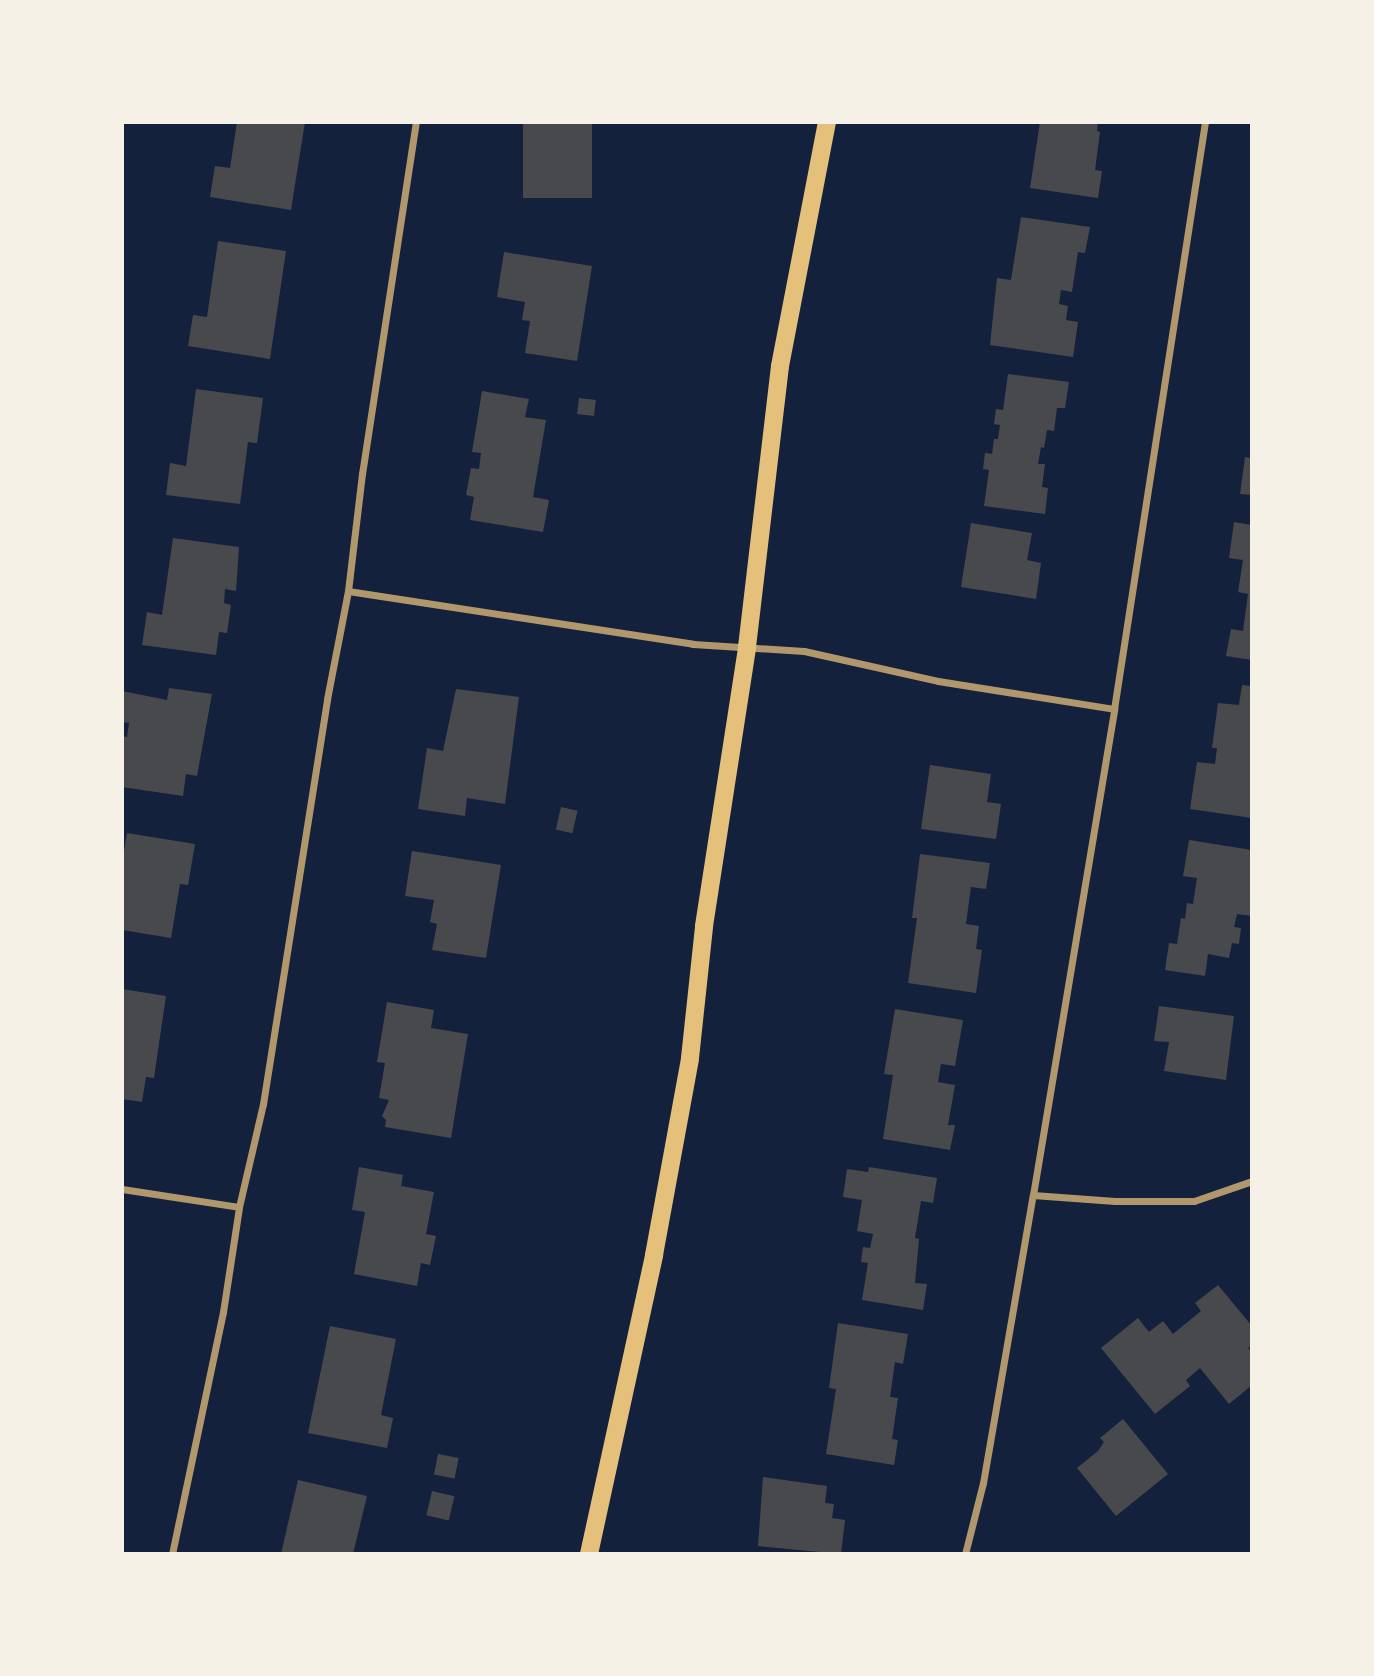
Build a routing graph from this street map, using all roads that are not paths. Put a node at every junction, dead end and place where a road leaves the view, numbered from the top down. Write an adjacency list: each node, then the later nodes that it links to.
1 (416, 122): 4 (street)
2 (827, 122): 5 (main road)
3 (1205, 122): 6 (street)
4 (348, 591): 5 (street); 10 (street)
5 (747, 647): 6 (street); 12 (main road)
6 (1114, 709): 9 (street)
7 (1251, 1181): 9 (street)
8 (122, 1189): 10 (street)
9 (1033, 1195): 13 (street)
10 (239, 1207): 11 (street)
11 (172, 1553)
12 (589, 1553)
13 (965, 1553)

